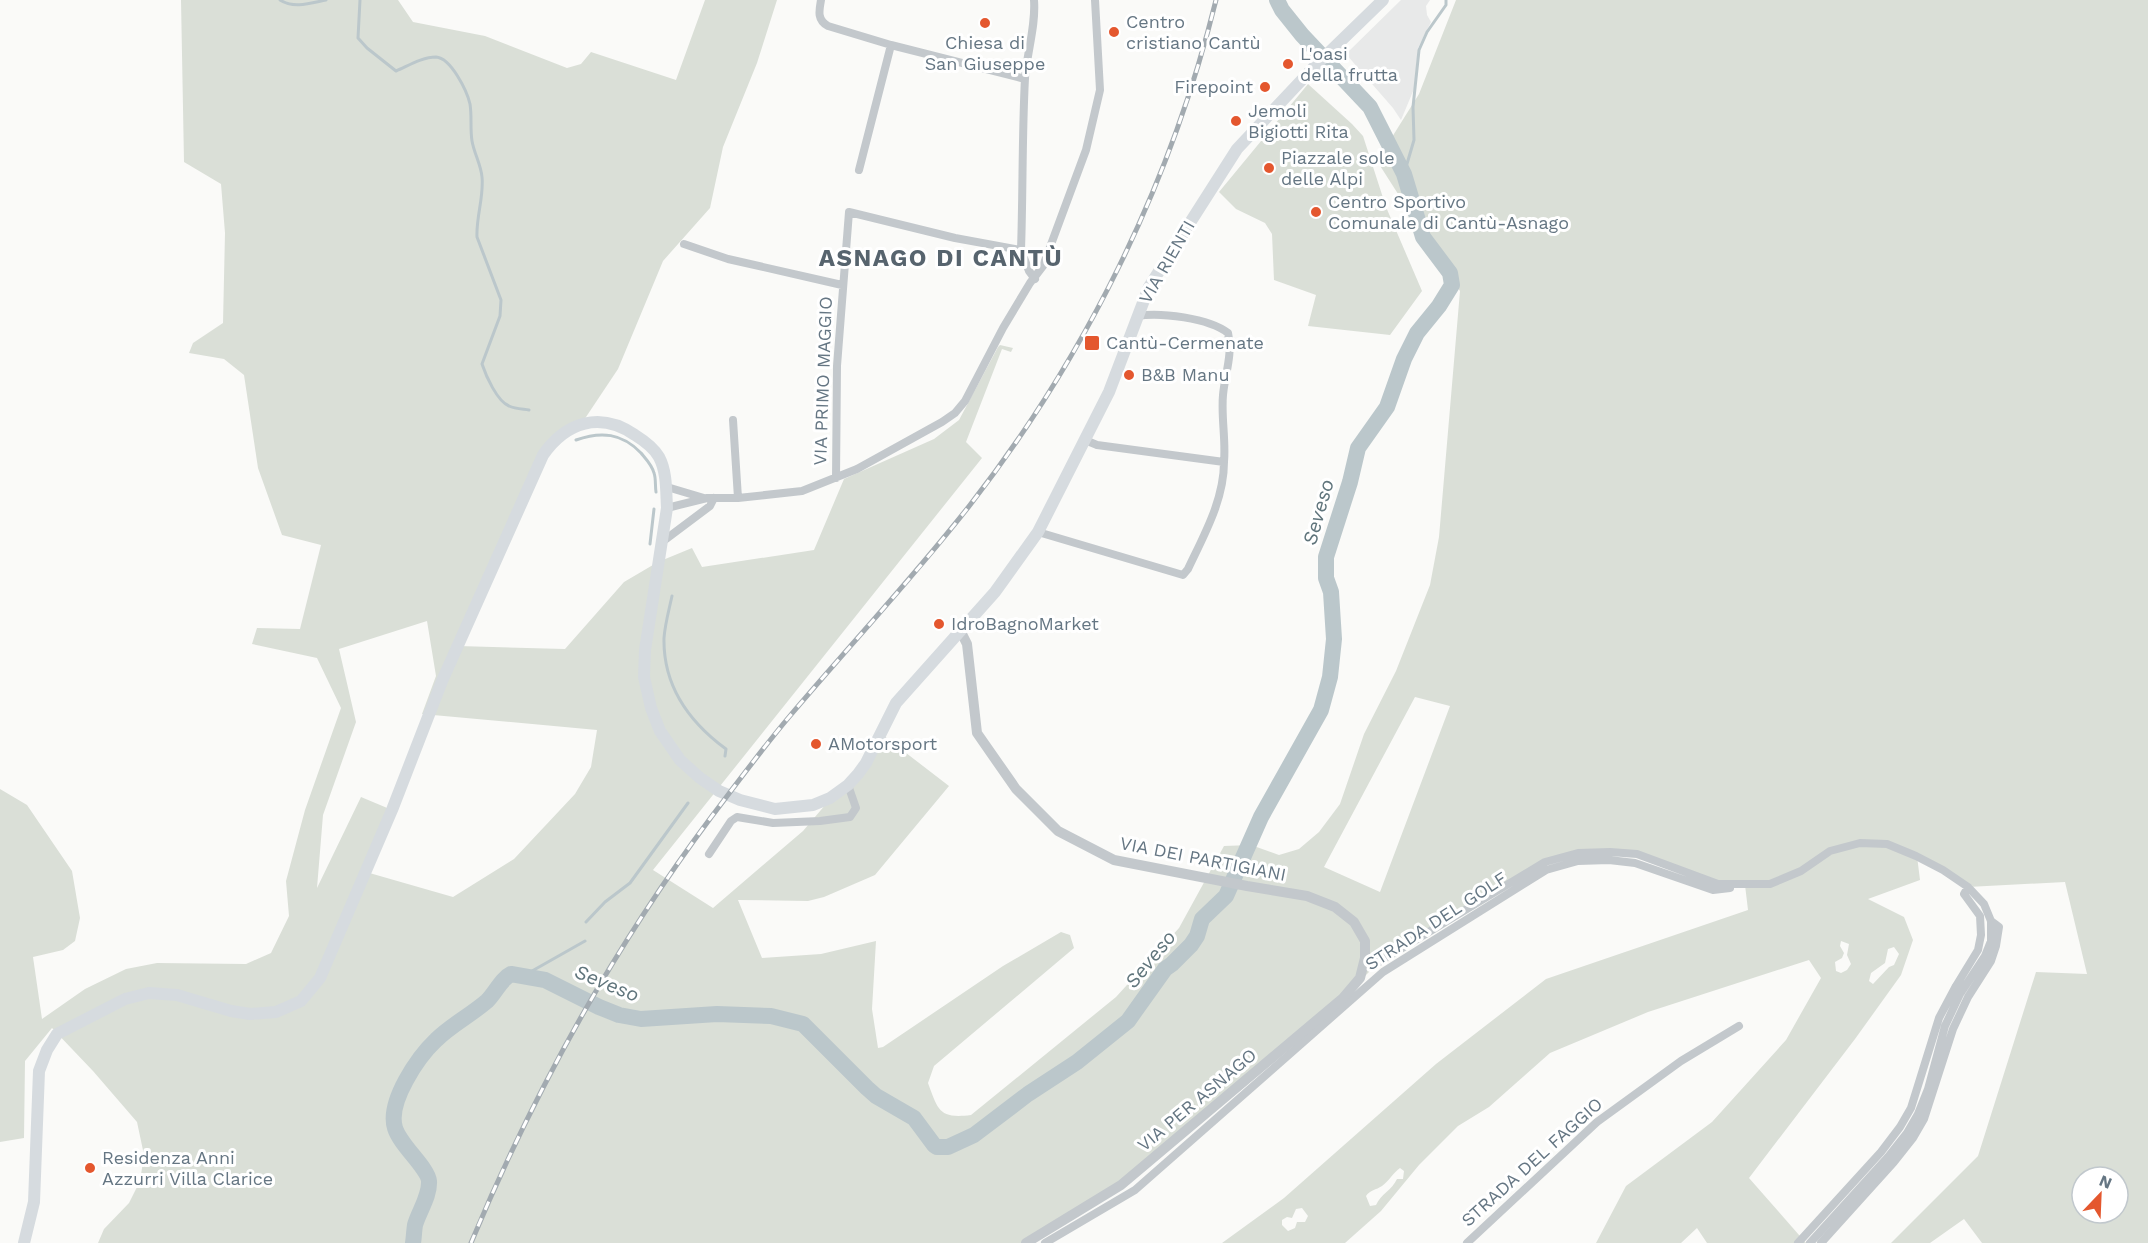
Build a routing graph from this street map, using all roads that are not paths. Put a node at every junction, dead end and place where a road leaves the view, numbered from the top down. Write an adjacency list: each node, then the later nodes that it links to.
1 (821, 0): 5 (street)
2 (1034, 0): 6 (street)
3 (1095, 0): 10 (street)
4 (1383, 0): 12 (main road, VIA RIENTI)
5 (891, 45): 6 (street); 7 (street)
6 (1025, 79): 9 (street)
7 (859, 170)
8 (684, 244): 11 (street, VIA PRIMO MAGGIO)
9 (1022, 250): 10 (street); 11 (street, VIA PRIMO MAGGIO)
10 (1035, 279): 16 (street)
11 (842, 285): 16 (street, VIA PRIMO MAGGIO)
12 (1137, 316): 14 (main road, VIA RIENTI); 15 (street)
13 (733, 420): 19 (street)
14 (1085, 440): 15 (street); 21 (main road, VIA RIENTI)
15 (1224, 462): 21 (street)
16 (836, 478): 19 (street)
17 (667, 488): 18 (street); 20 (main road, VIA RIENTI); 31 (main road, VIA RIENTI)
18 (711, 498): 19 (street); 20 (street); 22 (street)
19 (738, 498)
20 (667, 508): 22 (main road, VIA RIENTI)
21 (1038, 532): 23 (main road, VIA RIENTI)
22 (662, 542): 24 (main road, VIA RIENTI)
23 (960, 630): 24 (main road, VIA RIENTI); 29 (street, VIA DEI PARTIGIANI)
24 (848, 785): 25 (street)
25 (709, 854)
26 (1745, 885): 27 (street, STRADA DEL GOLF); 29 (street, STRADA DEL GOLF); 33 (street, STRADA DEL GOLF)
27 (1968, 887): 28 (street, STRADA DEL GOLF); 35 (street)
28 (1991, 921): 36 (street); 37 (street, STRADA DEL GOLF)
29 (1365, 958): 32 (street, VIA PER ASNAGO)
30 (1739, 1026): 34 (street, STRADA DEL FAGGIO)
31 (24, 1243)
32 (1026, 1243)
33 (1045, 1243)
34 (1467, 1243)
35 (1798, 1243)
36 (1810, 1243)
37 (1821, 1243)

